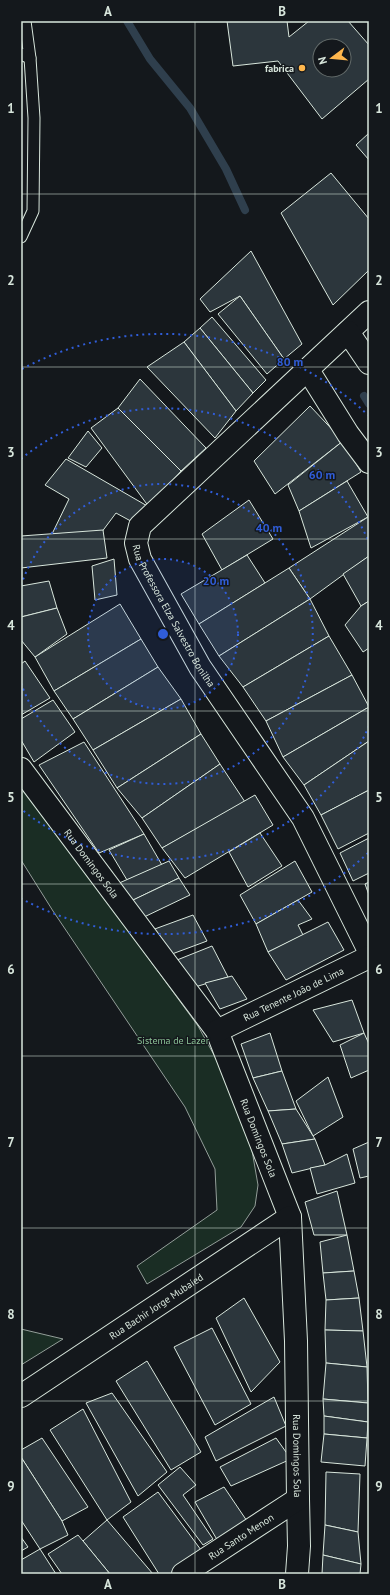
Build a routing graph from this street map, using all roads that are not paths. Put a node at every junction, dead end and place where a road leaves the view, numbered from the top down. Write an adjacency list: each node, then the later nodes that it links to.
1 (26, 21): 2 (lane)
2 (25, 56): 3 (lane)
3 (21, 237)
4 (369, 312): 5 (street, Rua Professora Elza Salvestro Bonilha)
5 (348, 332): 6 (street); 7 (street, Rua Professora Elza Salvestro Bonilha)
6 (369, 363)
7 (308, 370): 8 (street); 10 (street, Rua Professora Elza Salvestro Bonilha)
8 (369, 462)
9 (21, 769): 12 (street, Rua Domingos Sola)
10 (369, 951)
11 (369, 957): 12 (street, Rua Tenente João de Lima)
12 (217, 1031): 13 (street, Rua Domingos Sola)
13 (290, 1217): 14 (street, Rua Bachir Jorge Mubaied); 15 (street, Rua Domingos Sola)
14 (21, 1396)
15 (298, 1499): 16 (street, Rua Santo Menon); 17 (street, Rua Domingos Sola)
16 (183, 1574)
17 (297, 1574)

